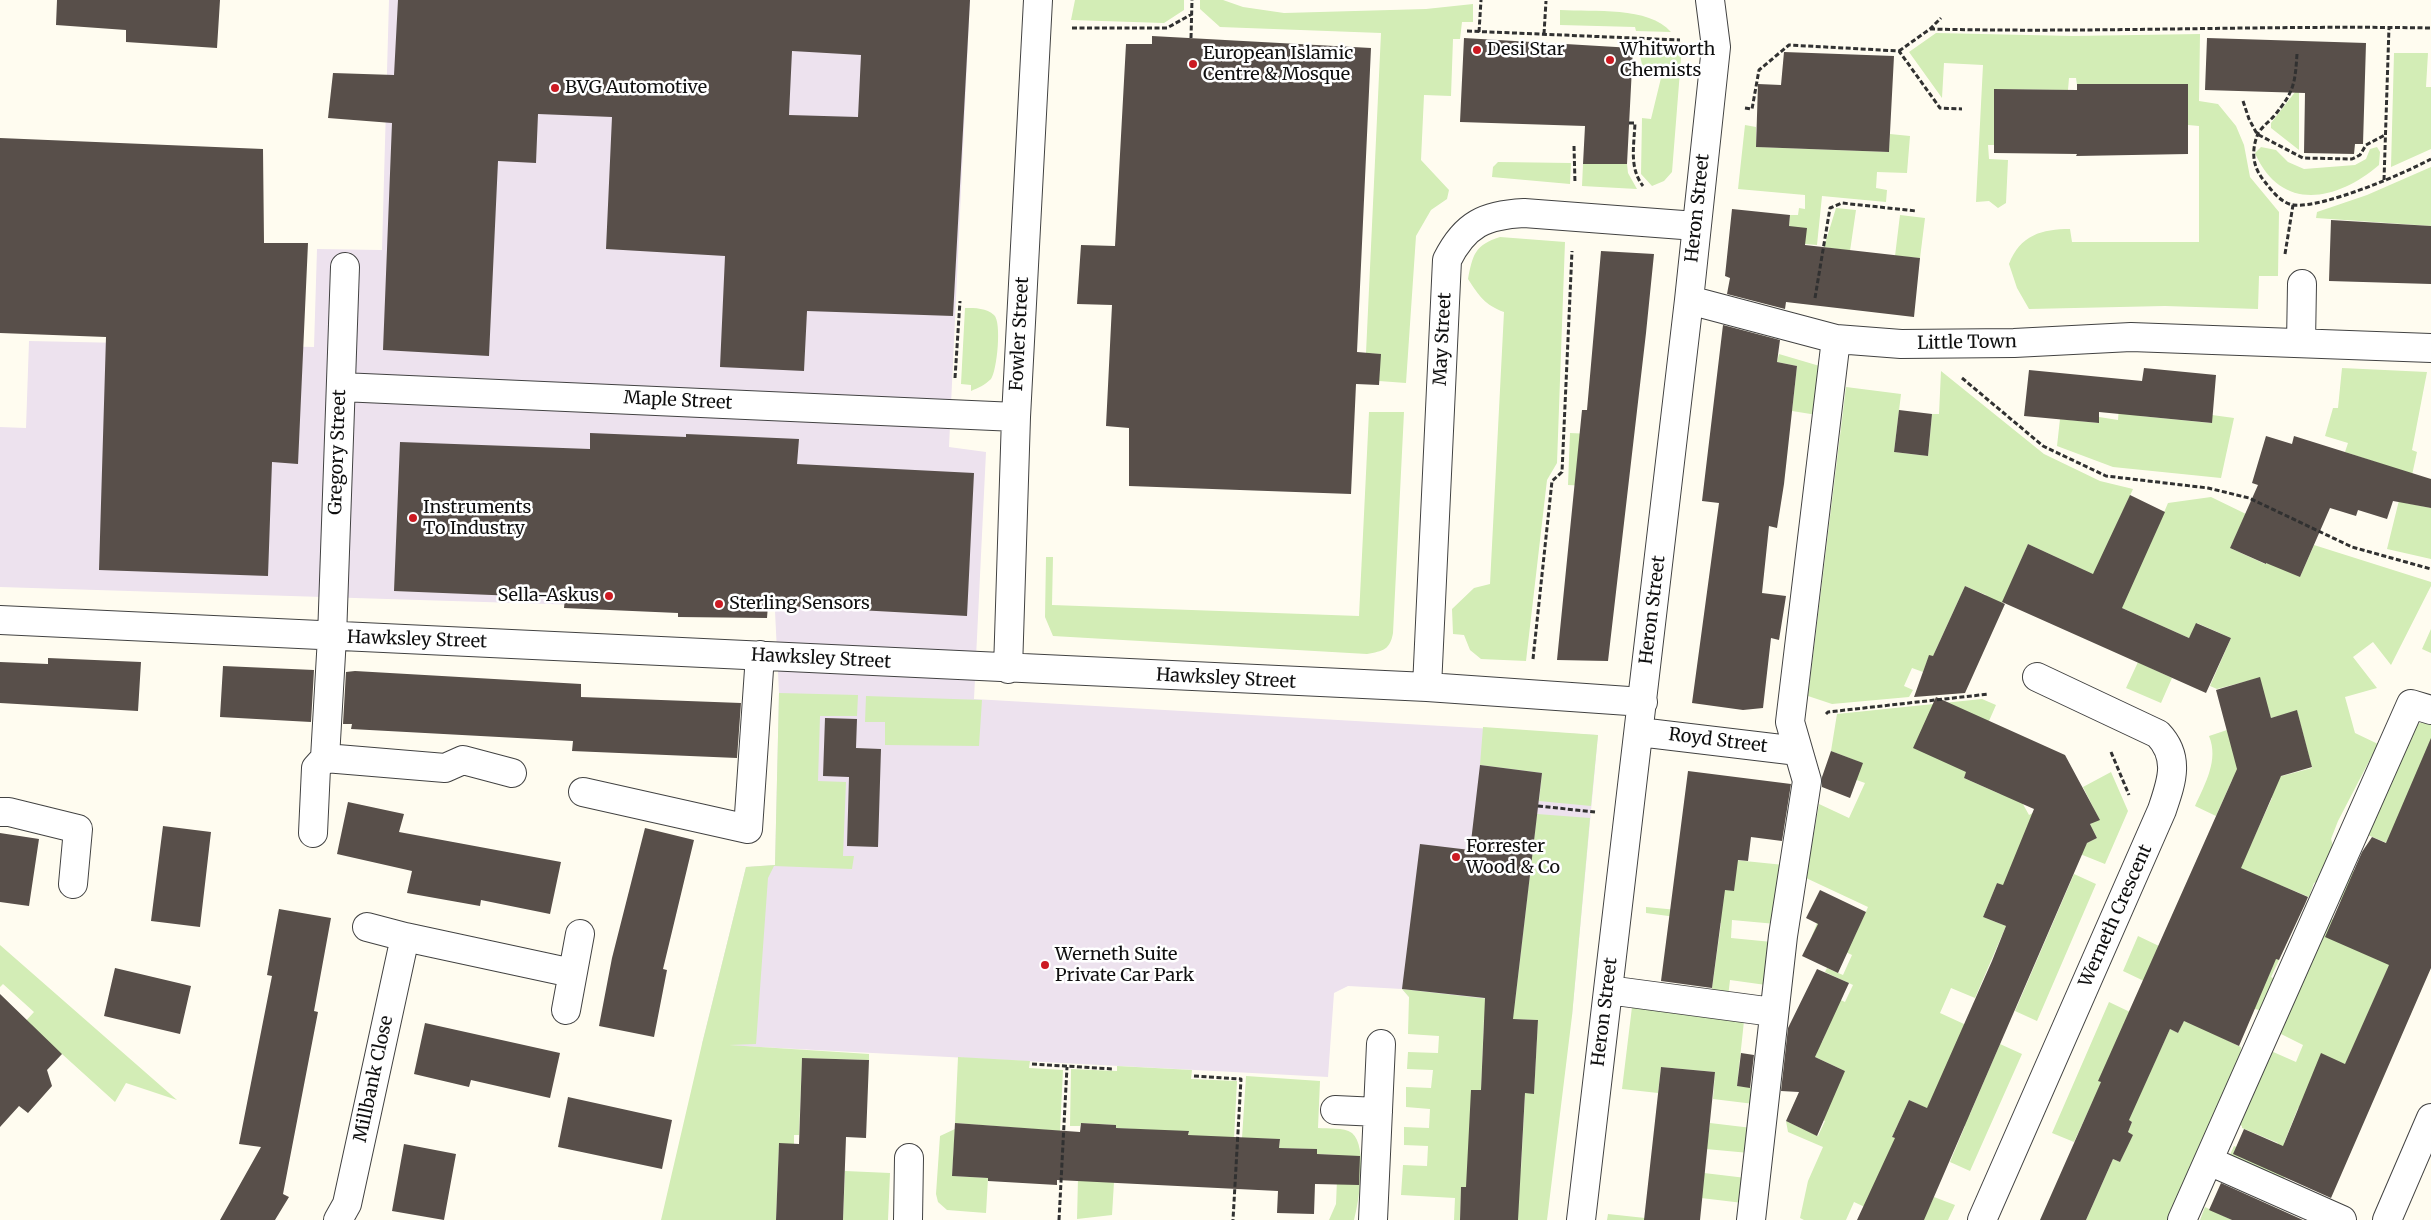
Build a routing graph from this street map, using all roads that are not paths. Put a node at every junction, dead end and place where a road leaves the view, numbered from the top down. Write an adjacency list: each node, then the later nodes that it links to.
1 (1038, 0): 11 (street, Fowler Street)
2 (1710, 0): 3 (street, Heron Street)
3 (1696, 226): 6 (street, Heron Street); 17 (street, May Street)
4 (345, 267): 10 (street, Gregory Street)
5 (2302, 284): 8 (street)
6 (1689, 300): 7 (street, Little Town); 18 (street, Heron Street)
7 (1836, 338): 8 (street, Little Town); 21 (street)
8 (2301, 343): 9 (street, Little Town)
9 (2431, 348)
10 (341, 387): 11 (street, Maple Street); 13 (street, Gregory Street)
11 (1016, 417): 15 (street, Fowler Street)
12 (0, 620): 13 (street, Hawksley Street)
13 (332, 637): 14 (street, Hawksley Street); 22 (street, Gregory Street)
14 (760, 655): 15 (street, Hawksley Street); 24 (street)
15 (1008, 669): 17 (street, Hawksley Street)
16 (2037, 677): 46 (street, Werneth Crescent)
17 (1426, 688): 18 (street, Hawksley Street)
18 (1643, 702): 20 (street, Heron Street)
19 (2431, 710): 40 (street)
20 (1639, 732): 21 (street, Royd Street); 32 (street, Heron Street)
21 (1798, 751): 34 (street)
22 (325, 758): 23 (street); 26 (street)
23 (512, 773)
24 (583, 792)
25 (0, 812): 27 (street)
26 (313, 833)
27 (72, 884)
28 (367, 927): 30 (street)
29 (580, 934): 31 (street)
30 (405, 937): 31 (street); 41 (street, Millbank Close)
31 (572, 973): 33 (street)
32 (1608, 990): 34 (street); 44 (street, Heron Street)
33 (566, 1010)
34 (1773, 1012): 45 (street)
35 (1381, 1044): 37 (street)
36 (1335, 1110): 37 (street)
37 (1378, 1112): 43 (street)
38 (2431, 1118): 49 (street)
39 (909, 1158): 42 (street)
40 (2209, 1161): 47 (street); 48 (street)
41 (338, 1220)
42 (908, 1220)
43 (1373, 1220)
44 (1581, 1220)
45 (1751, 1220)
46 (1982, 1220)
47 (2182, 1220)
48 (2342, 1220)
49 (2387, 1220)

